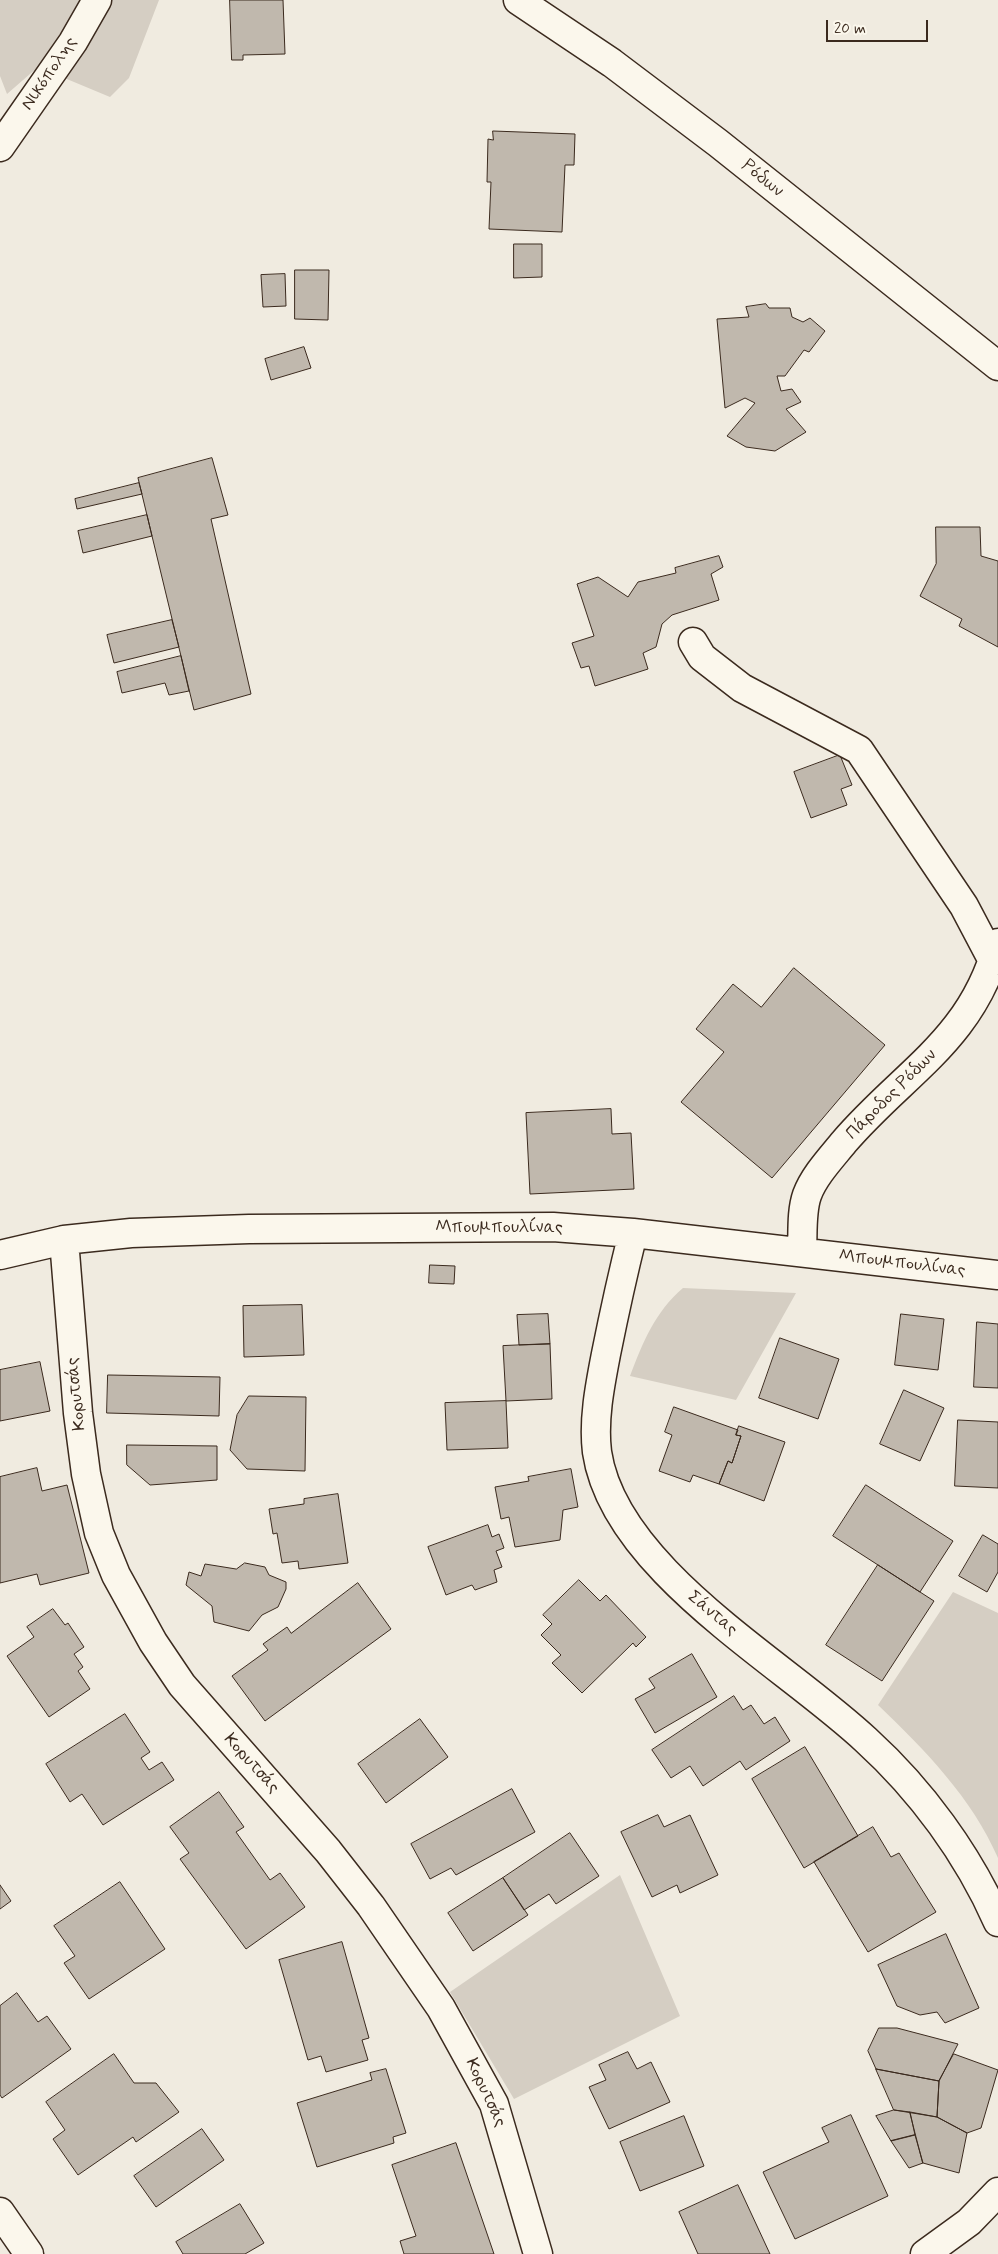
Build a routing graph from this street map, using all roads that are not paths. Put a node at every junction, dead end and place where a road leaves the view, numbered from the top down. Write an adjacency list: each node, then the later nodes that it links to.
1 (97, 0): 3 (street, Νικόπολης)
2 (518, 0): 4 (street, Ρόδων)
3 (0, 147)
4 (998, 366)
5 (693, 642): 6 (street)
6 (995, 952): 9 (street, Πάροδος Ρόδων)
7 (633, 1233): 8 (street, Μπουμπουλίνας); 9 (street, Μπουμπουλίνας); 12 (street, Σάντας)
8 (64, 1240): 10 (street, Μπουμπουλίνας); 16 (street, Κορυτσάς)
9 (802, 1252): 11 (street, Μπουμπουλίνας)
10 (0, 1255)
11 (998, 1275)
12 (998, 1922)
13 (998, 2192): 17 (street)
14 (0, 2212): 15 (street)
15 (29, 2254)
16 (538, 2254)
17 (925, 2254)

